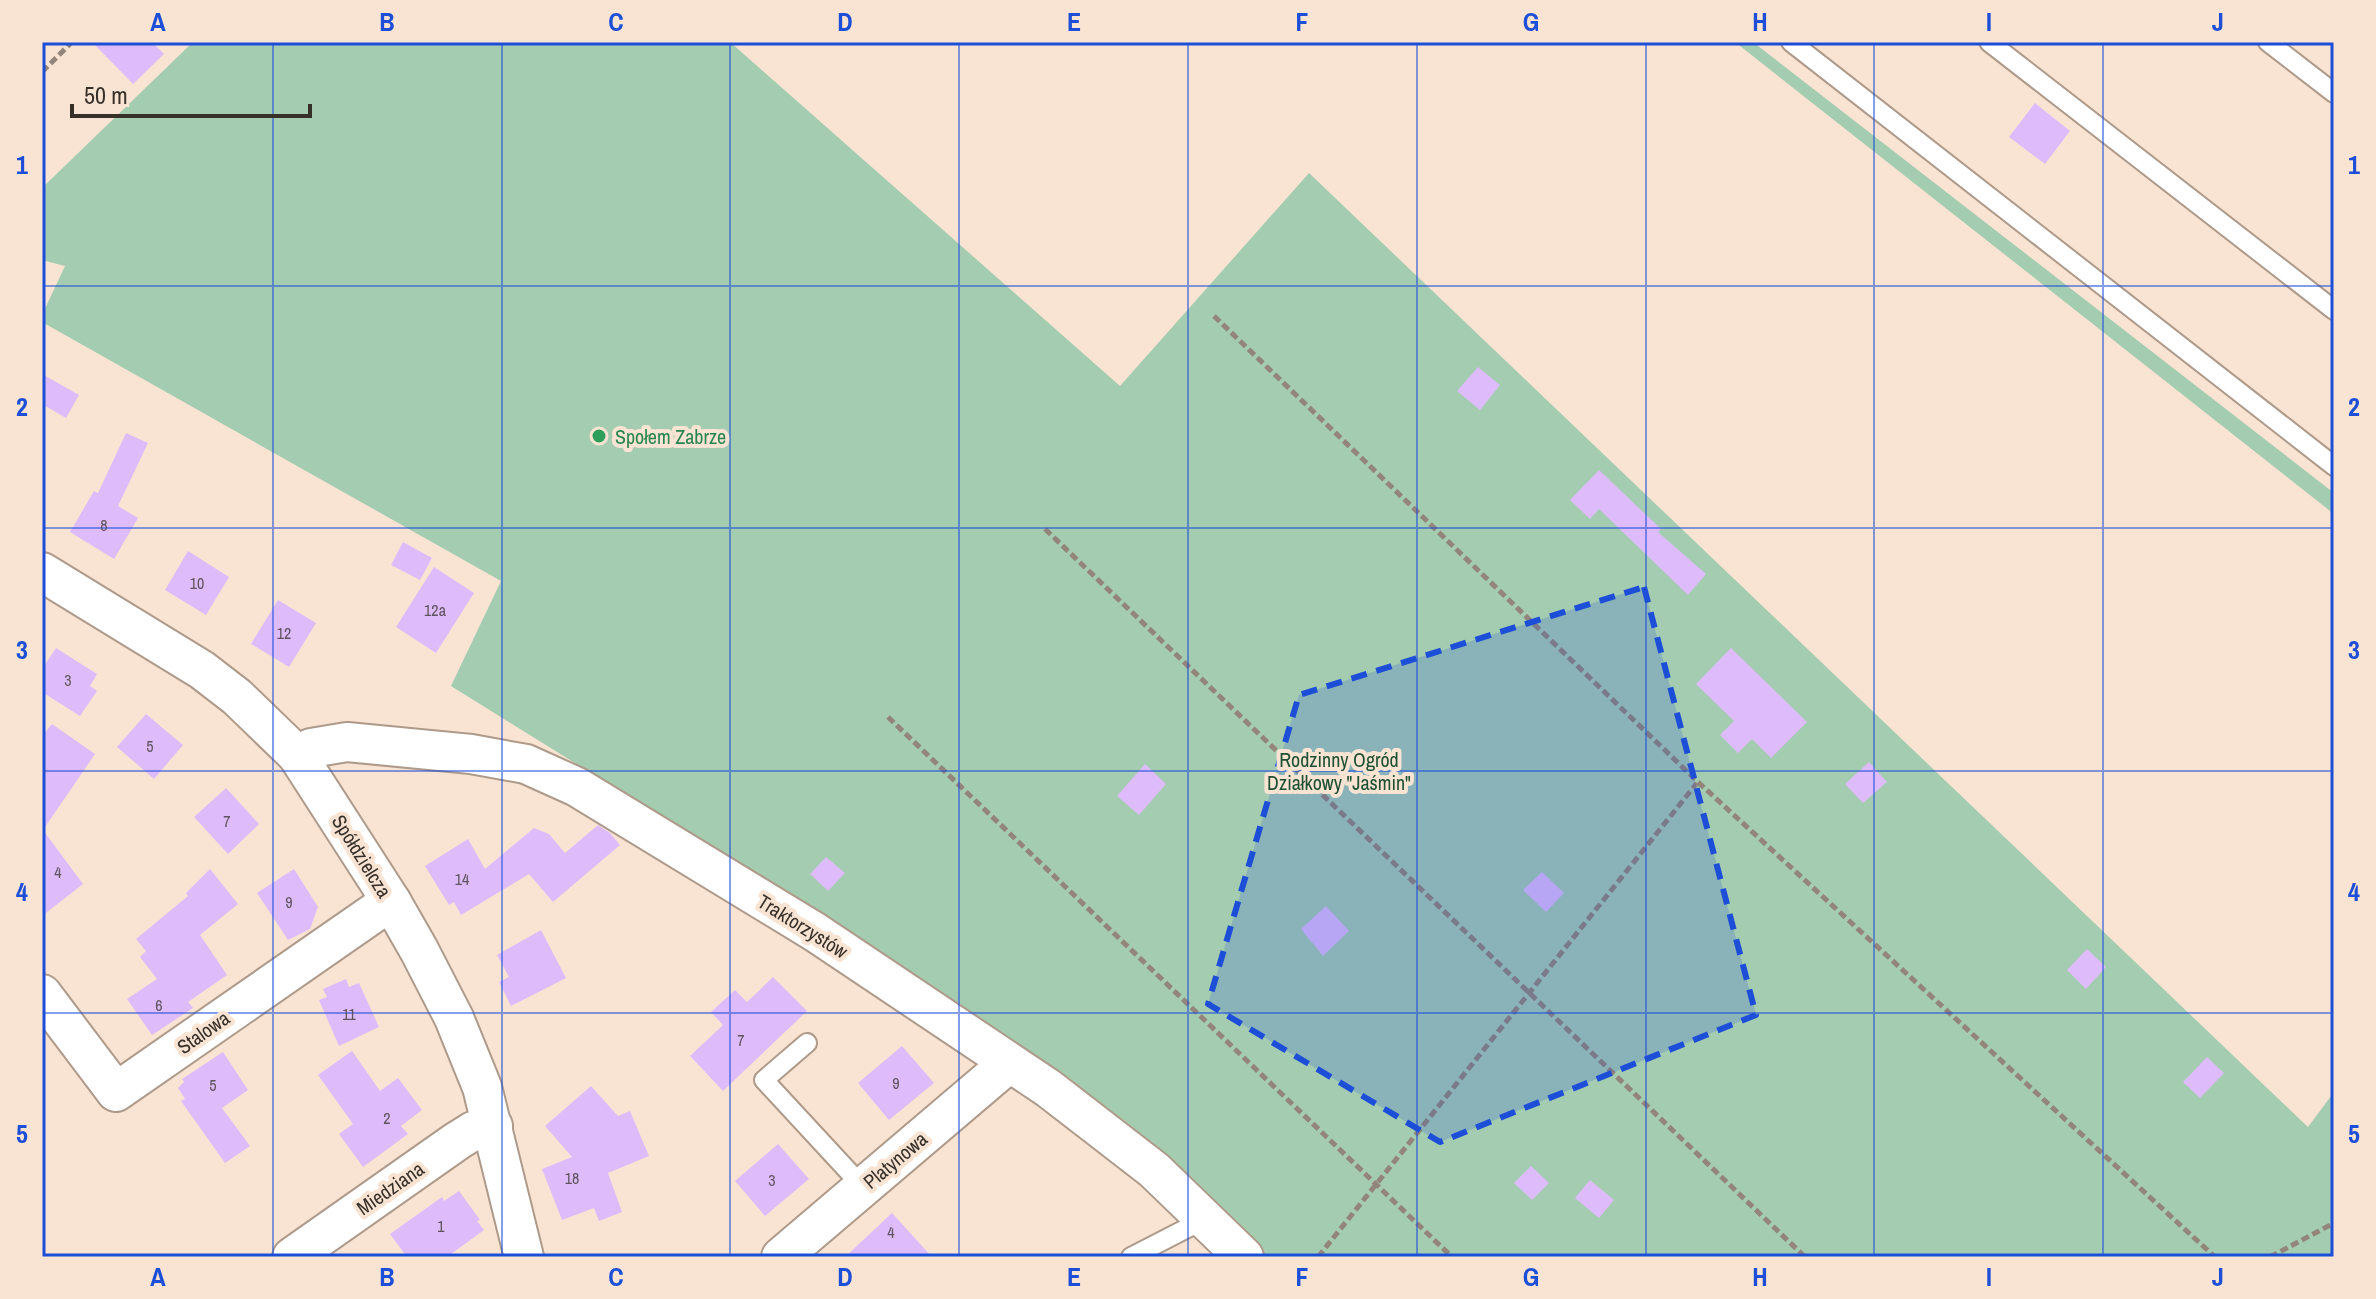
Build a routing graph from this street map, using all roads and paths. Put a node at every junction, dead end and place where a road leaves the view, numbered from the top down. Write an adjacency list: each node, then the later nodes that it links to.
1 (72, 42): 5 (path)
2 (1791, 42): 9 (lane)
3 (1989, 42): 7 (lane)
4 (2268, 42): 6 (lane)
5 (42, 72)
6 (2334, 93)
7 (2334, 310)
8 (1214, 316): 14 (path)
9 (2334, 466)
10 (1045, 529): 16 (path)
11 (42, 572): 13 (street, Spółdzielcza)
12 (888, 717): 21 (path)
13 (297, 755): 15 (street, Spółdzielcza); 19 (street, Traktorzystów)
14 (1698, 782): 16 (path); 33 (path)
15 (391, 901): 17 (street, Stalowa); 20 (street, Spółdzielcza)
16 (1531, 993): 21 (path); 32 (path)
17 (42, 994)
18 (807, 1043): 22 (lane)
19 (1009, 1063): 22 (street, Platynowa); 23 (street, Traktorzystów)
20 (493, 1126): 25 (street, Miedziana); 26 (street, Spółdzielcza)
21 (1377, 1186): 30 (path); 31 (path)
22 (863, 1187): 27 (street, Platynowa)
23 (1205, 1219): 28 (lane); 29 (street, Traktorzystów)
24 (2334, 1223): 34 (path)
25 (292, 1257)
26 (524, 1257)
27 (781, 1257)
28 (1131, 1257)
29 (1244, 1257)
30 (1318, 1257)
31 (1452, 1257)
32 (1805, 1257)
33 (2215, 1257)
34 (2270, 1257)

